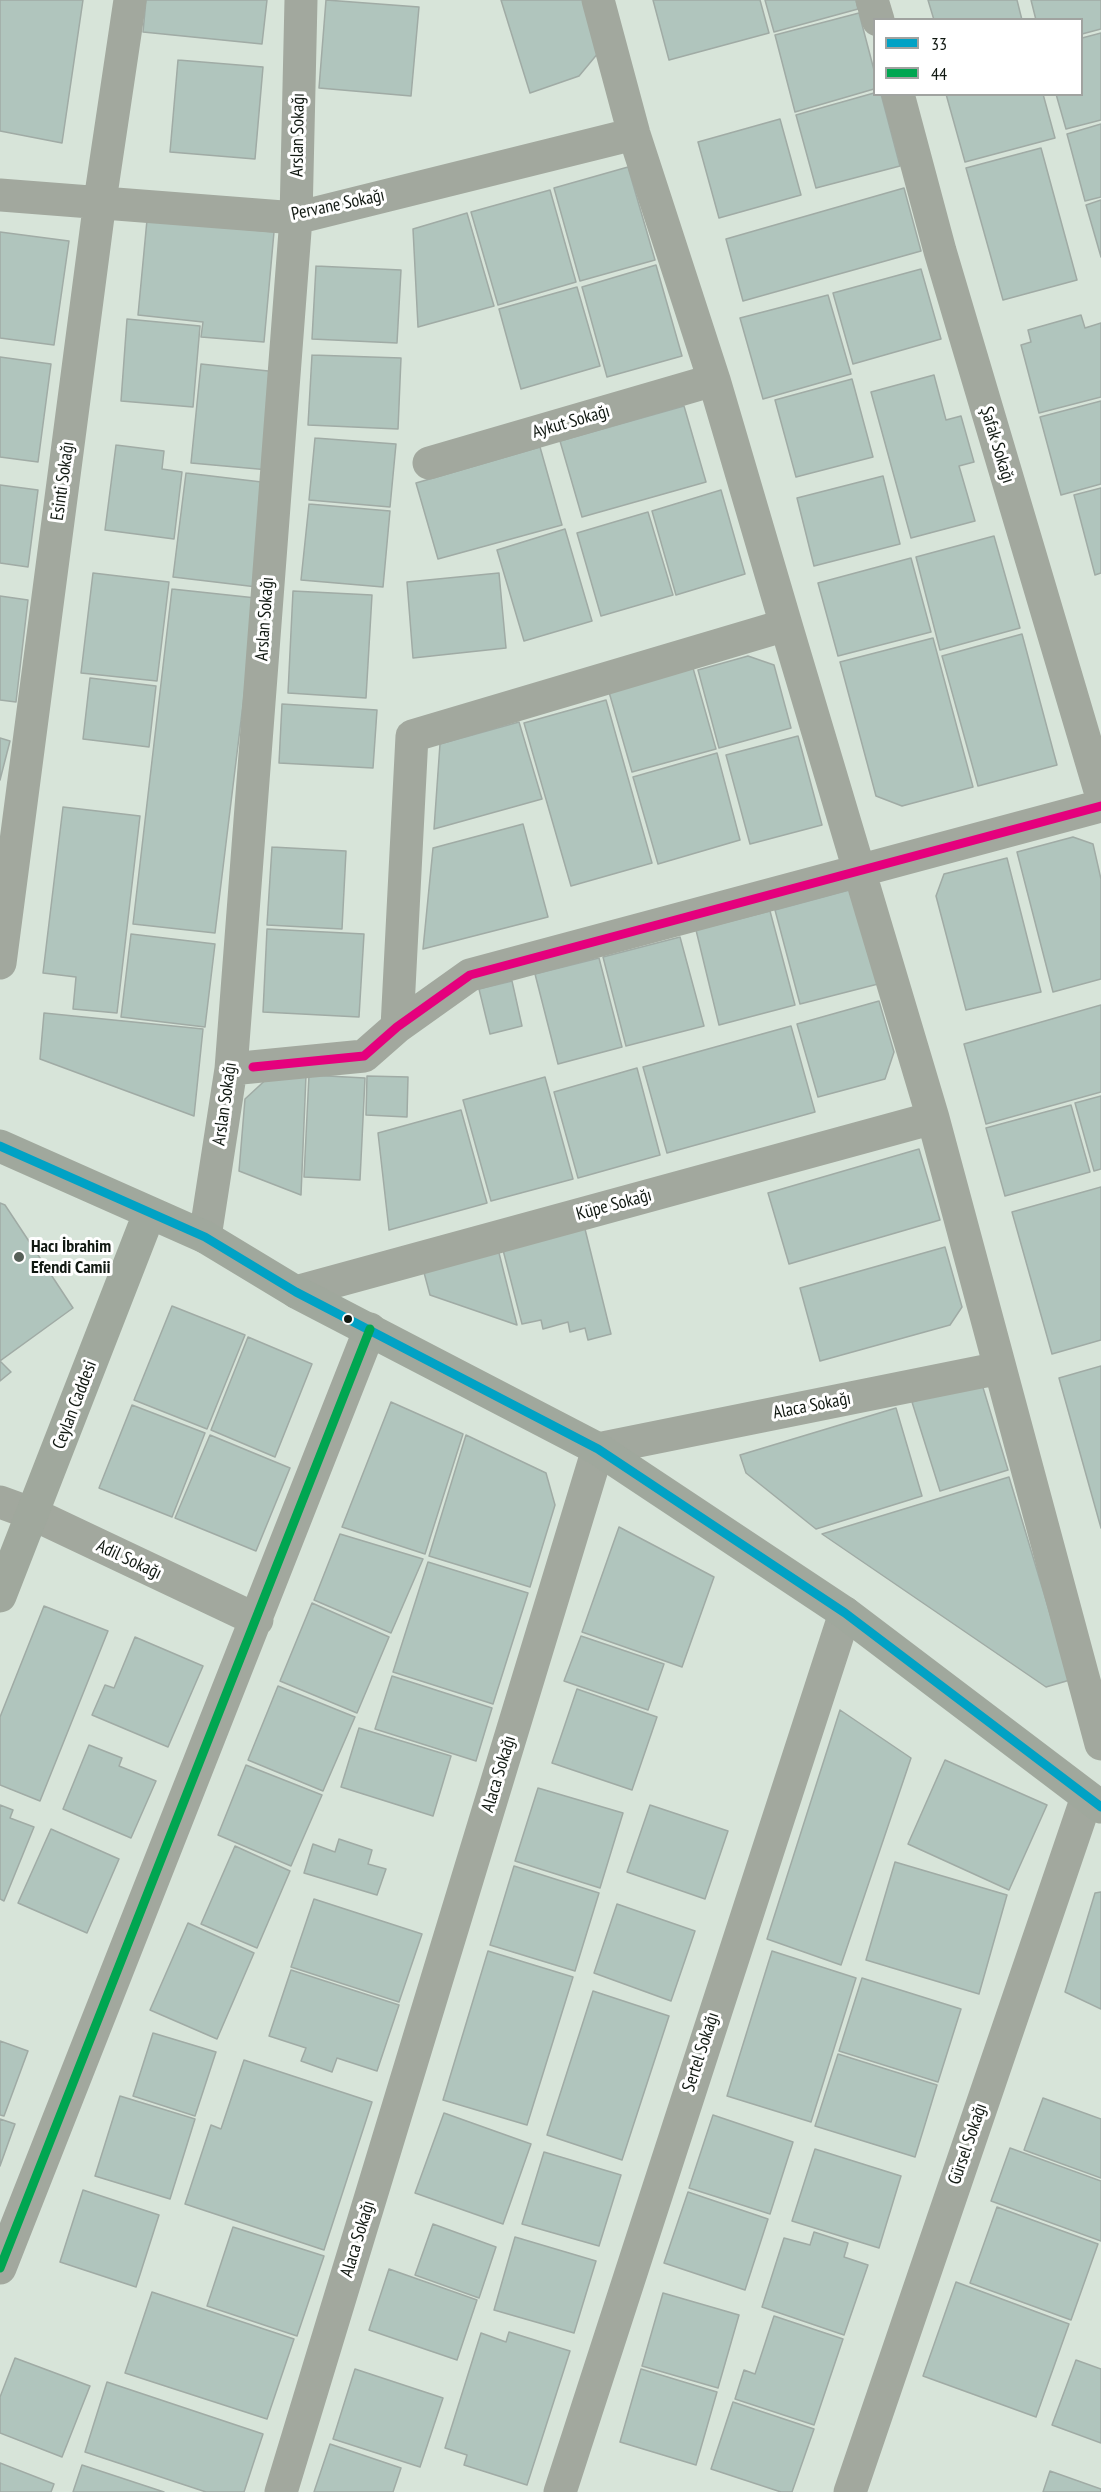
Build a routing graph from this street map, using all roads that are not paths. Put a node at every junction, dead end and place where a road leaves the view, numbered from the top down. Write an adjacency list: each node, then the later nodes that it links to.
1 (130, 0): 9 (street, Esinti Sokağı)
2 (301, 0): 10 (street, Arslan Sokağı)
3 (598, 0): 7 (street)
4 (872, 0): 5 (street)
5 (877, 18)
6 (899, 96): 14 (street, Şafak Sokağı)
7 (634, 134): 10 (street, Pervane Sokağı); 11 (street)
8 (0, 195): 9 (street, Pervane Sokağı)
9 (100, 201): 10 (street, Pervane Sokağı); 17 (street, Esinti Sokağı)
10 (296, 218): 19 (street, Arslan Sokağı)
11 (714, 380): 12 (street, Aykut Sokağı); 13 (street)
12 (429, 463)
13 (786, 625): 16 (street); 18 (street)
14 (1101, 794)
15 (1101, 806): 16 (street)
16 (860, 872): 18 (street); 20 (street)
17 (0, 963)
18 (398, 1027): 19 (street)
19 (231, 1069): 23 (street, Arslan Sokağı)
20 (933, 1118): 24 (street, Küpe Sokağı); 26 (street)
21 (0, 1146): 22 (street)
22 (149, 1214): 23 (street); 29 (street, Ceylan Caddesi)
23 (205, 1237): 24 (street)
24 (296, 1292): 25 (street)
25 (370, 1329): 27 (street); 32 (street)
26 (1000, 1368): 27 (street, Alaca Sokağı); 33 (street)
27 (598, 1449): 31 (street); 36 (street, Alaca Sokağı)
28 (0, 1502): 29 (street, Adil Sokağı)
29 (33, 1514): 30 (street, Ceylan Caddesi); 32 (street, Adil Sokağı)
30 (0, 1596)
31 (845, 1613): 34 (street); 37 (street, Sertel Sokağı)
32 (257, 1620): 35 (street)
33 (1101, 1744)
34 (1094, 1802): 38 (street, Gürsel Sokağı)
35 (0, 2268)
36 (281, 2492)
37 (560, 2492)
38 (850, 2492)

